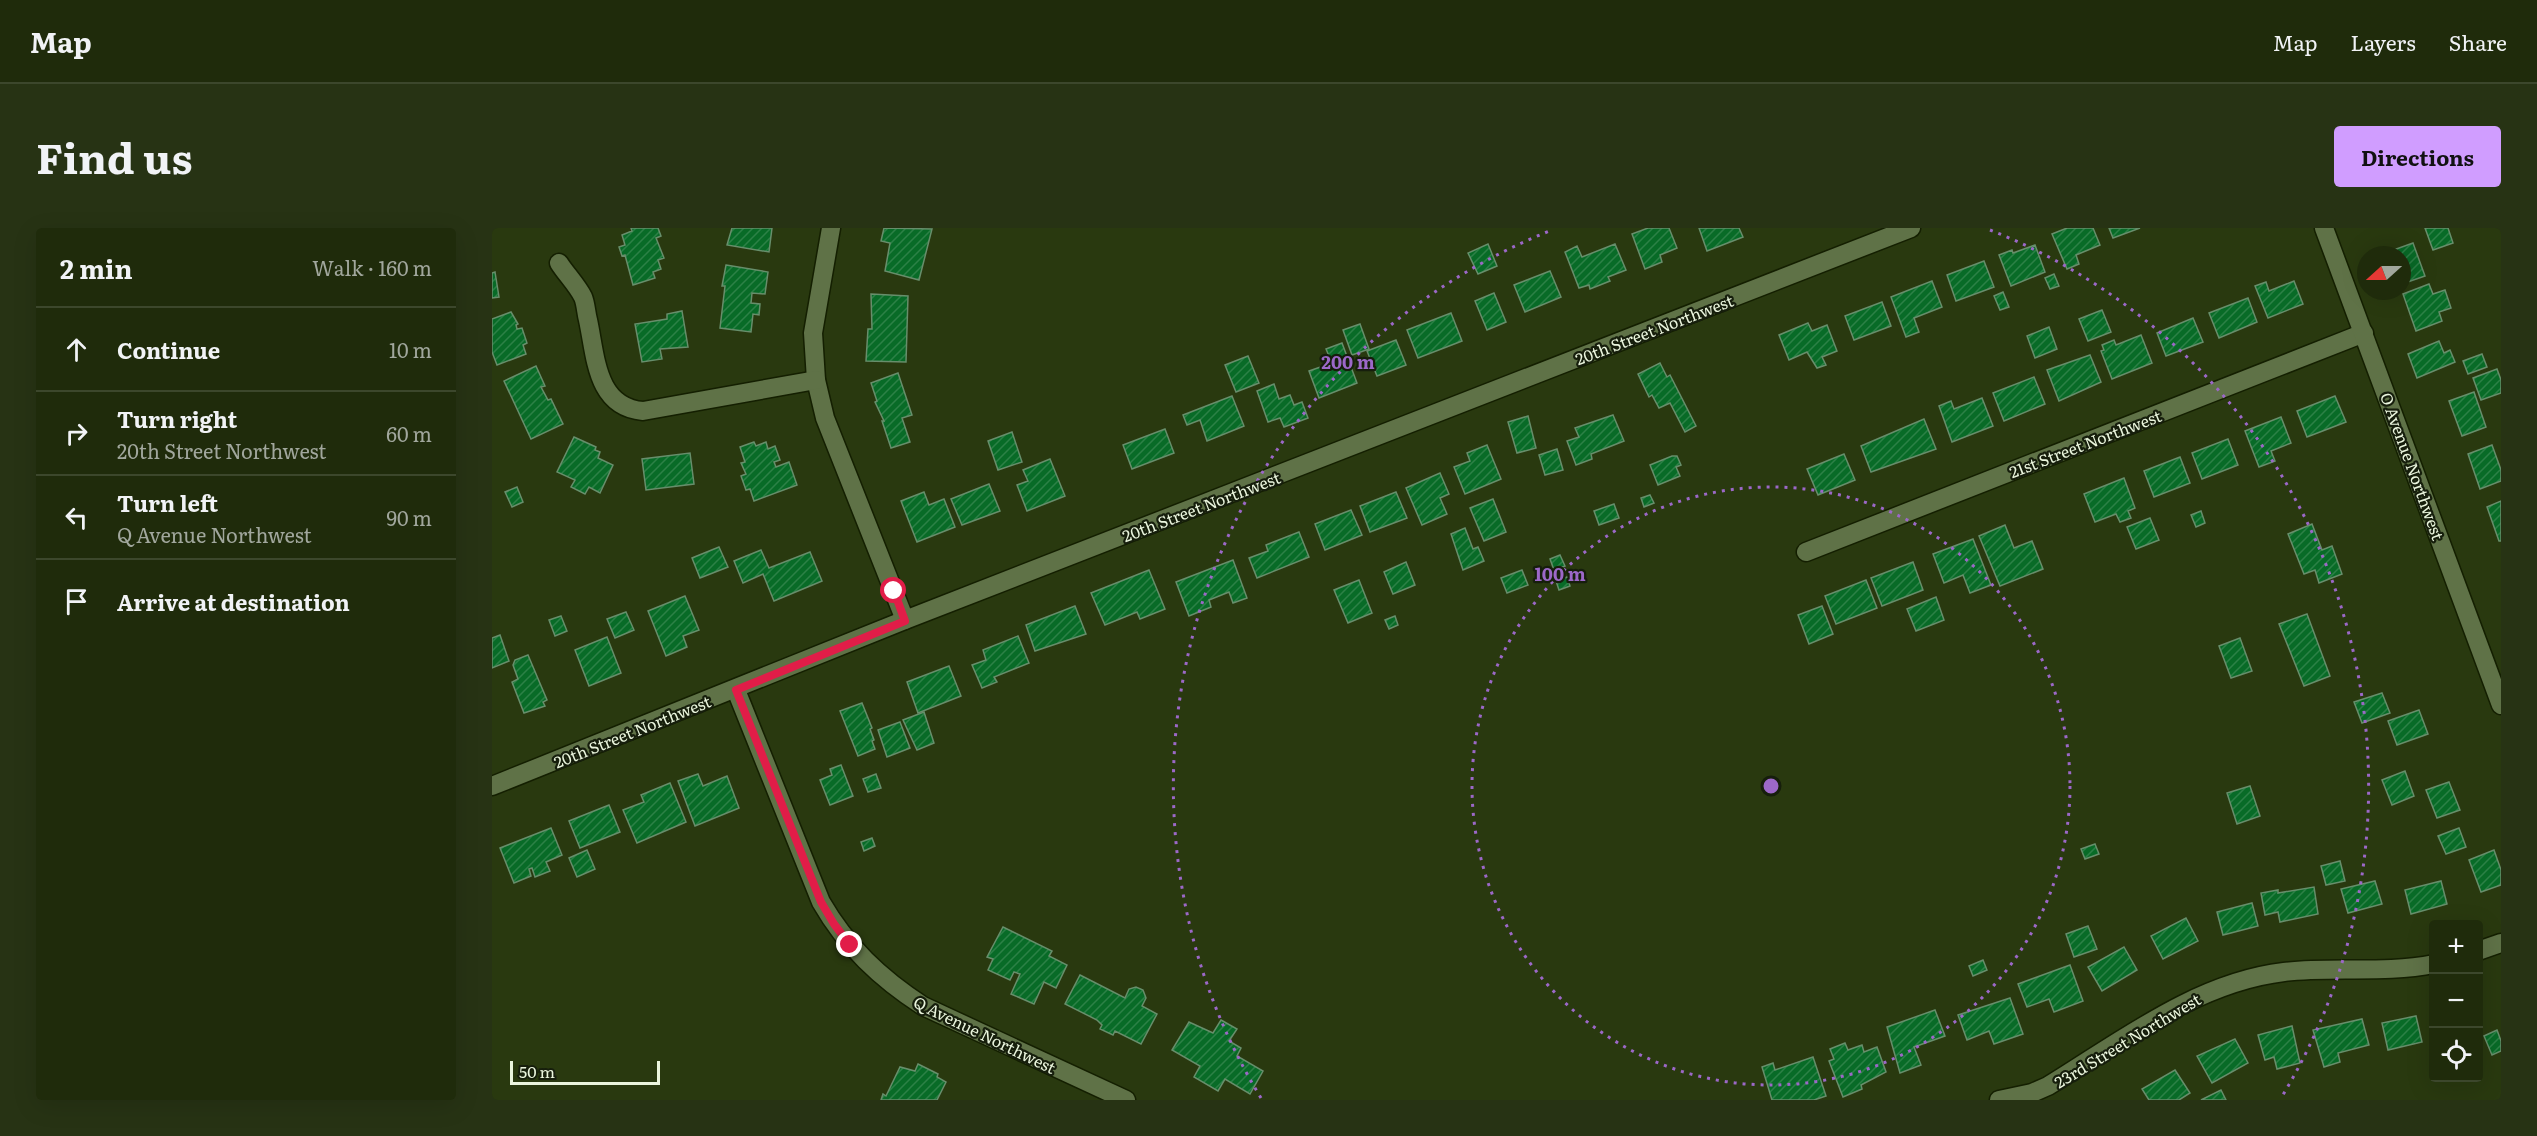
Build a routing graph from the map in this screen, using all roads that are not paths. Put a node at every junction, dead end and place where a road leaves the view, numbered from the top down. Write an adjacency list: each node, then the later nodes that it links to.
1 (831, 228): 6 (street)
2 (1911, 228): 8 (street, 20th Street Northwest)
3 (2324, 228): 5 (street, O Avenue Northwest)
4 (559, 263): 6 (street)
5 (2364, 333): 7 (street, 21st Street Northwest); 10 (street, O Avenue Northwest)
6 (816, 380): 8 (street)
7 (1806, 552)
8 (905, 621): 9 (street, 20th Street Northwest)
9 (736, 690): 11 (street, 20th Street Northwest); 15 (street, Q Avenue Northwest)
10 (2499, 696)
11 (492, 786)
12 (2501, 943): 13 (street)
13 (2483, 949)
14 (2429, 965): 16 (street, 23rd Street Northwest)
15 (1126, 1100)
16 (1999, 1100)

